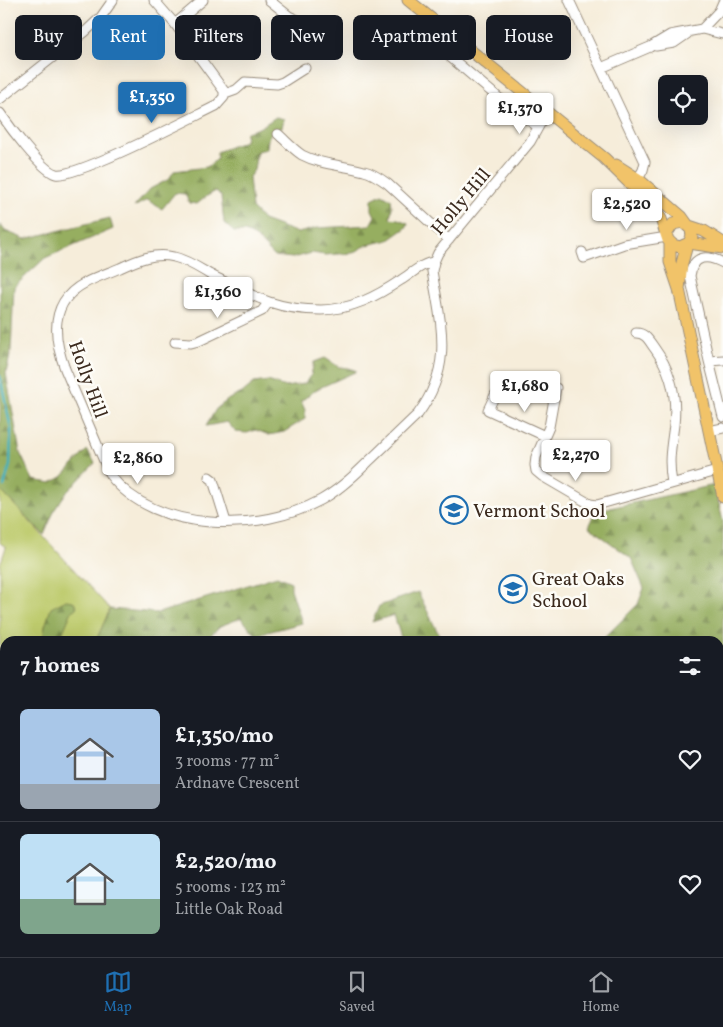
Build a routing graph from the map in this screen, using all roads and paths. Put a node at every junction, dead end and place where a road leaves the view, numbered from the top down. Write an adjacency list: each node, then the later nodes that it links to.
1 (112, 0): 19 (street)
2 (154, 0): 11 (street)
3 (203, 0): 9 (street)
4 (270, 0): 10 (street)
5 (408, 0): 21 (main road)
6 (568, 0): 17 (street)
7 (723, 2): 8 (street)
8 (719, 11): 12 (street); 13 (street)
9 (186, 15)
10 (288, 15)
11 (175, 24)
12 (702, 29): 13 (street); 17 (street)
13 (723, 34)
14 (203, 60): 18 (street)
15 (454, 60): 22 (street)
16 (305, 68): 18 (street)
17 (601, 68): 25 (street)
18 (225, 94): 20 (street)
19 (0, 99)
20 (0, 113)
21 (548, 114): 22 (street, Holly Hill); 24 (main road)
22 (538, 127): 28 (street, Holly Hill)
23 (278, 134): 28 (street)
24 (604, 158): 25 (main road); 27 (main road)
25 (638, 179): 26 (main road)
26 (688, 225): 27 (main road); 29 (main road); 30 (main road)
27 (668, 237): 30 (main road); 32 (street); 35 (main road)
28 (449, 240): 33 (street, Holly Hill)
29 (723, 243)
30 (688, 244): 31 (main road); 35 (main road)
31 (723, 248)
32 (584, 258)
33 (434, 262): 36 (street, Holly Hill); 51 (street, Holly Hill)
34 (723, 263): 40 (street)
35 (679, 289): 45 (main road)
36 (268, 303): 38 (street); 51 (street, Holly Hill)
37 (636, 333): 49 (street)
38 (175, 342)
39 (723, 360): 40 (street)
40 (709, 361): 43 (street)
41 (541, 383): 46 (street)
42 (495, 395): 46 (street)
43 (723, 417)
44 (723, 428): 45 (street)
45 (709, 431): 47 (main road)
46 (545, 436): 49 (street)
47 (717, 471): 49 (street); 50 (main road)
48 (209, 477): 51 (street)
49 (672, 483)
50 (723, 497)
51 (226, 522)

